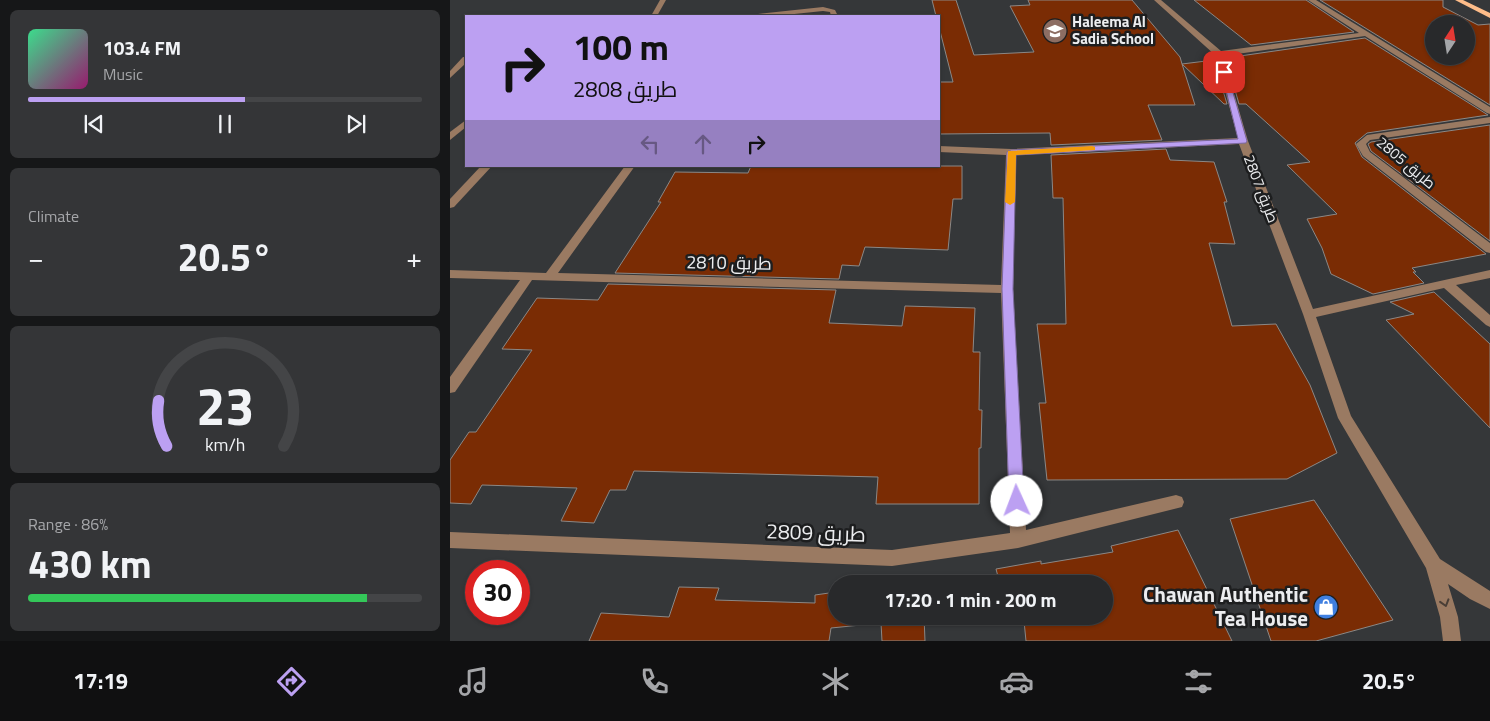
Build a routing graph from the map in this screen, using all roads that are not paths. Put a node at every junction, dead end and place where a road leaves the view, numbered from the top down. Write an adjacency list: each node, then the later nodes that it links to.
1 (663, 0): 5 (street)
2 (1157, 0): 10 (street)
3 (1311, 0): 9 (street)
4 (1458, 0): 8 (main road)
5 (655, 15)
6 (767, 15): 7 (street)
7 (834, 15)
8 (1490, 16)
9 (1366, 34): 10 (street); 13 (street)
10 (1219, 54): 17 (street, طريق 2807)
11 (465, 60): 12 (street)
12 (450, 76)
13 (1490, 111)
14 (1490, 120): 23 (street, طريق 2805)
15 (465, 124): 16 (street)
16 (450, 137)
17 (1243, 141): 19 (street); 30 (street, طريق 2807)
18 (940, 149): 19 (street)
19 (1011, 152): 29 (street)
20 (486, 167): 22 (street)
21 (629, 167): 27 (street)
22 (450, 205)
23 (1490, 249)
24 (450, 274): 26 (street, طريق 2810)
25 (1490, 274): 28 (street)
26 (527, 278): 27 (street, طريق 2810); 32 (street)
27 (548, 278): 29 (street, طريق 2810)
28 (1447, 284): 30 (street); 31 (street)
29 (1007, 289): 35 (street)
30 (1309, 314): 36 (street, طريق 2807)
31 (1490, 322)
32 (450, 388)
33 (1176, 502): 35 (street, طريق 2809)
34 (450, 540): 35 (street, طريق 2809)
35 (1018, 540)
36 (1434, 565): 37 (street, طريق 2807); 38 (street, طريق 2807, one-way to 38)
37 (1490, 600)
38 (1452, 641)

